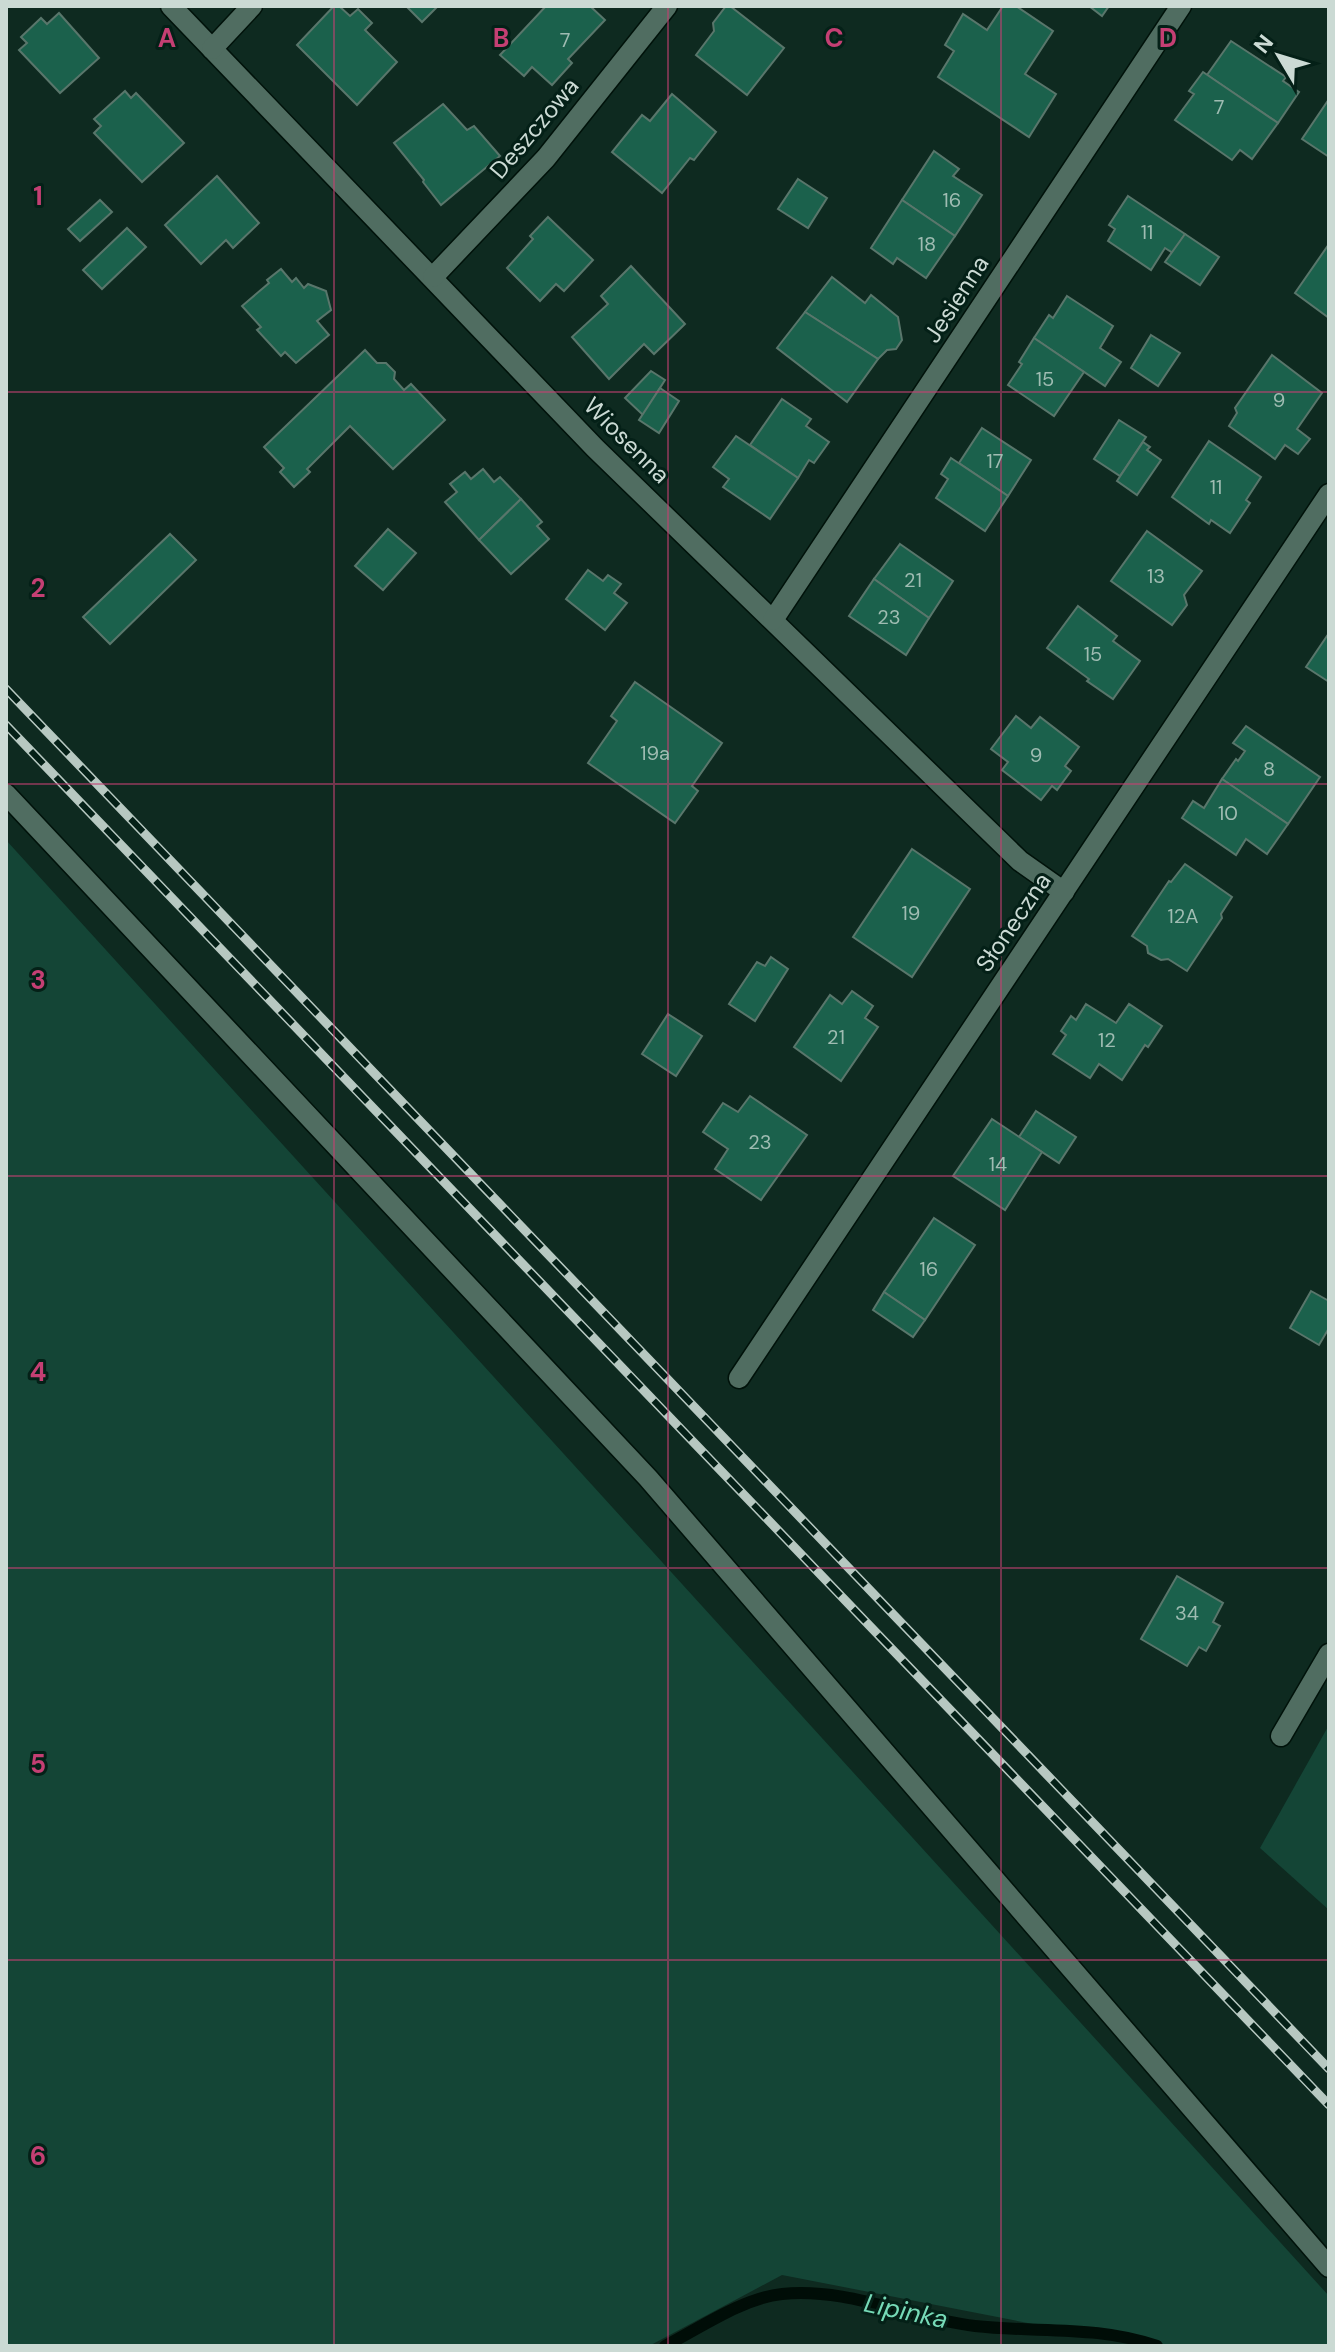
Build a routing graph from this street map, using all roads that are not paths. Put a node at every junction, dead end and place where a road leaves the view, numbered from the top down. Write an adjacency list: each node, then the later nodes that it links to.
1 (171, 6): 5 (street, Wiosenna)
2 (252, 6): 5 (street)
3 (667, 6): 6 (street, Deszczowa)
4 (1181, 6): 8 (street, Jesienna)
5 (212, 49): 6 (street, Wiosenna)
6 (433, 277): 8 (street, Wiosenna)
7 (1329, 494): 10 (street, Słoneczna)
8 (773, 620): 10 (street, Wiosenna)
9 (6, 794): 14 (street)
10 (1064, 892): 11 (street, Słoneczna)
11 (739, 1378)
12 (1329, 1654): 13 (street)
13 (1281, 1736)
14 (1329, 2267)

